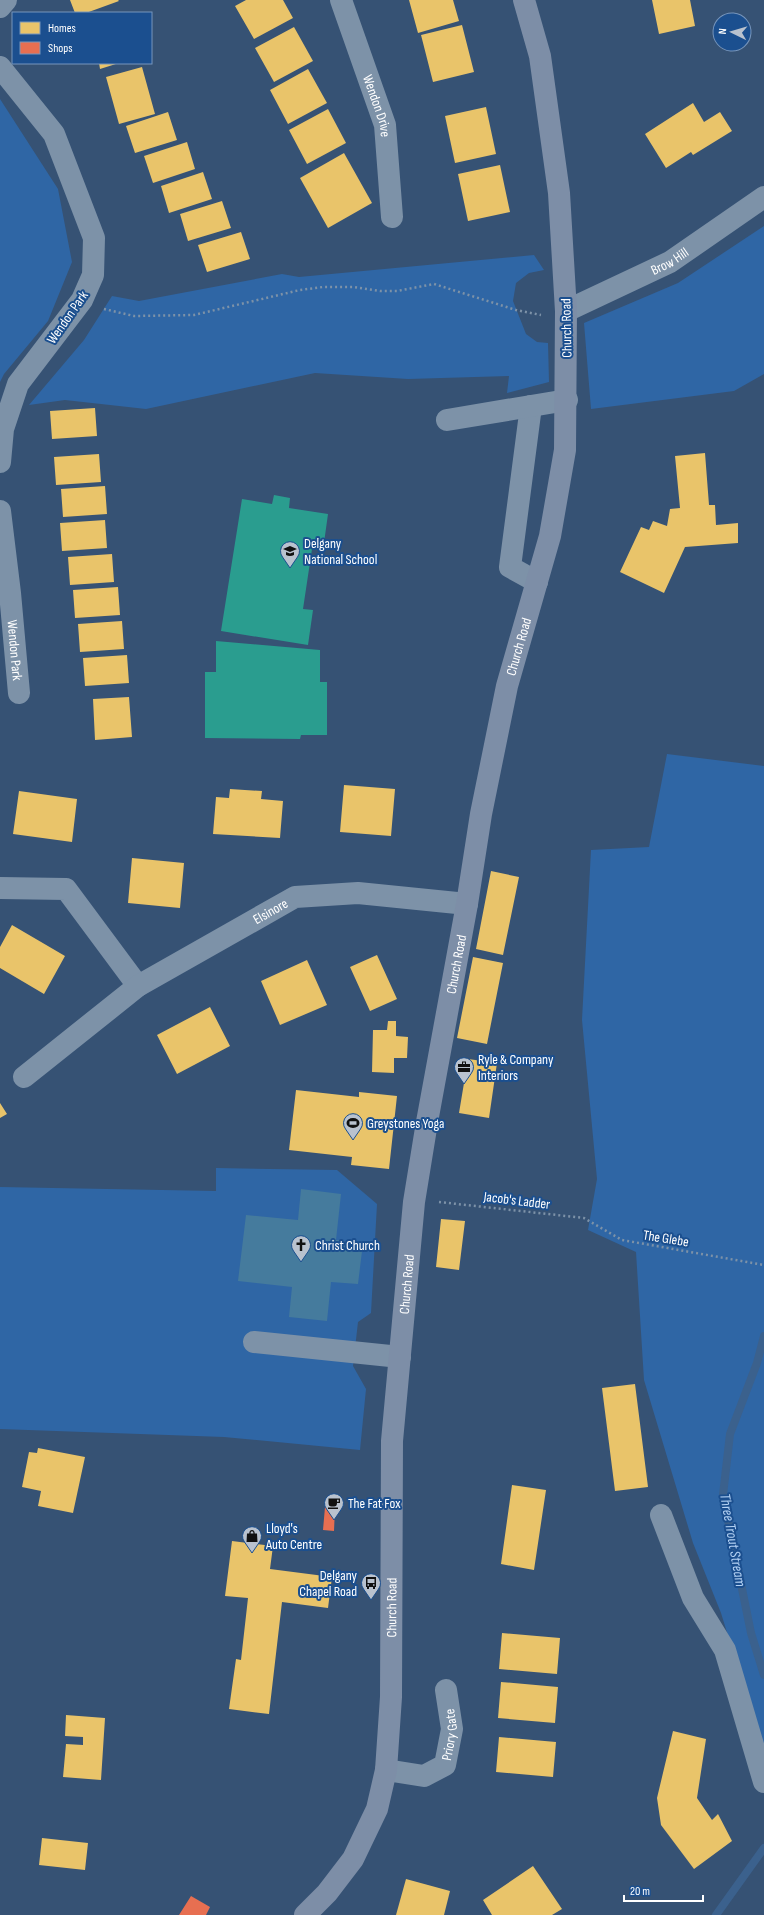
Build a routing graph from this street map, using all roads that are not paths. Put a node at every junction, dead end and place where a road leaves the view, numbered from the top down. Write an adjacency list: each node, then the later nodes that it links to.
1 (6, 0): 4 (street)
2 (341, 0): 7 (street, Wendon Drive)
3 (524, 0): 8 (main road, Church Road)
4 (0, 8)
5 (0, 67): 12 (street, Wendon Park)
6 (764, 197): 8 (street, Brow Hill)
7 (392, 217)
8 (566, 311): 9 (main road, Church Road)
9 (566, 400): 10 (street); 14 (main road, Church Road)
10 (531, 406): 11 (street); 14 (street)
11 (447, 420)
12 (0, 462)
13 (0, 511): 15 (street, Wendon Park)
14 (537, 582): 18 (main road, Church Road)
15 (5, 594): 16 (street, Wendon Park)
16 (19, 694)
17 (0, 888): 19 (street)
18 (467, 904): 19 (street, Elsinore); 22 (main road, Church Road)
19 (138, 986): 20 (street, Elsinore)
20 (24, 1077)
21 (254, 1342): 22 (street)
22 (400, 1357): 25 (main road, Church Road)
23 (661, 1515): 26 (street)
24 (446, 1690): 25 (street, Priory Gate)
25 (386, 1770): 27 (main road, Church Road)
26 (764, 1782)
27 (305, 1915)

